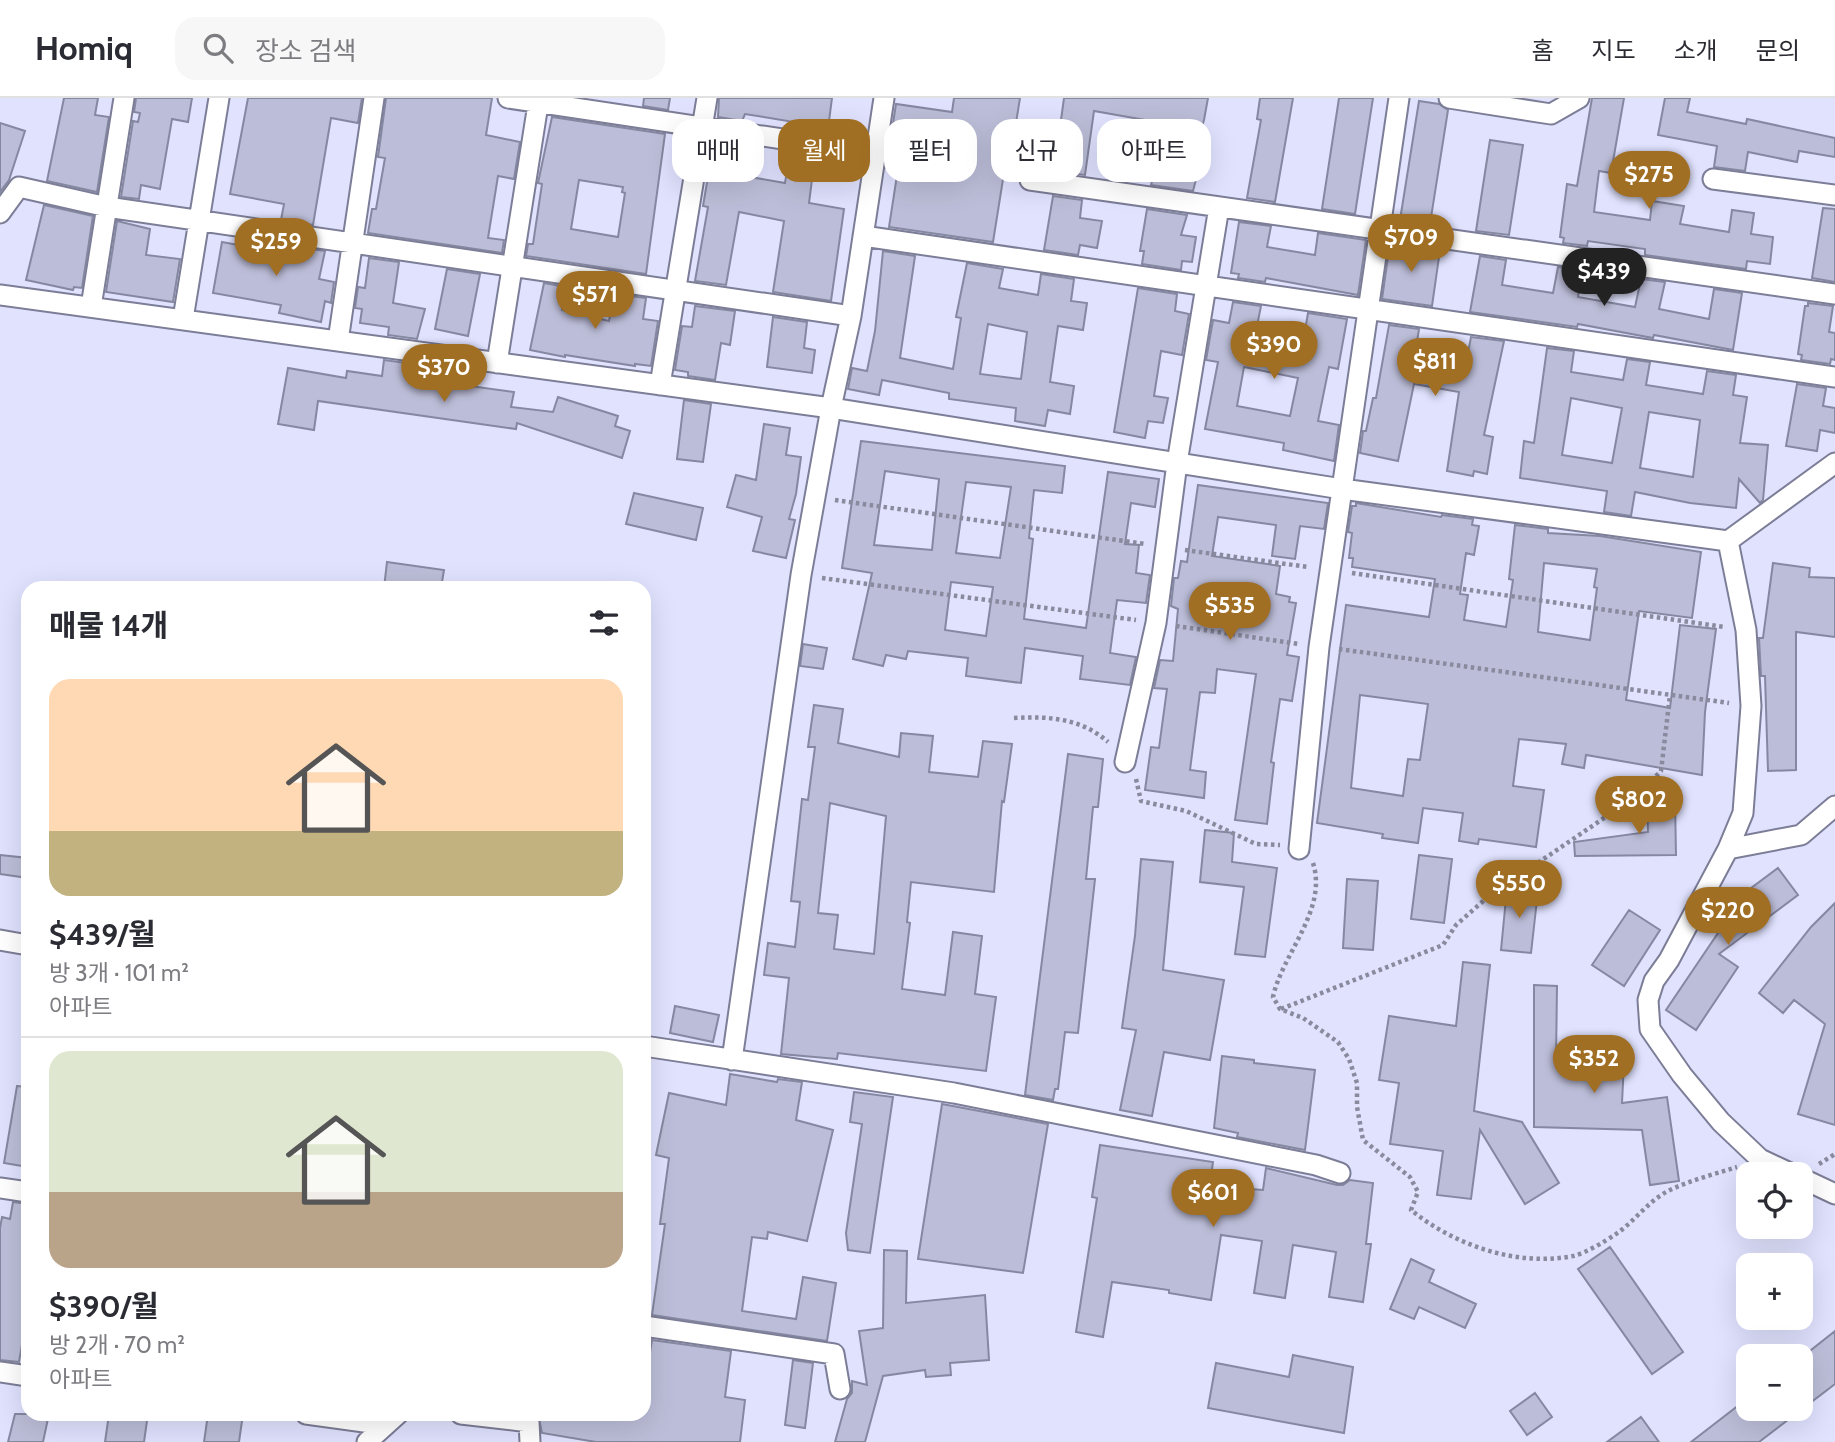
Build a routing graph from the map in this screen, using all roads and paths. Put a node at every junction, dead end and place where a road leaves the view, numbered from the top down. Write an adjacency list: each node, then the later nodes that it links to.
1 (124, 98): 19 (street)
2 (219, 98): 22 (street)
3 (374, 98): 25 (street)
4 (508, 98): 10 (street)
5 (707, 98): 11 (street)
6 (884, 98): 14 (street)
7 (1399, 98): 23 (street)
8 (1449, 98): 9 (street)
9 (1579, 98)
10 (539, 100): 12 (street); 26 (street)
11 (703, 119)
12 (672, 122)
13 (764, 136): 14 (street)
14 (876, 153): 24 (street)
15 (1713, 179): 18 (street)
16 (693, 182): 28 (street)
17 (1044, 182): 20 (street)
18 (1835, 195)
19 (107, 207): 21 (street); 22 (street); 31 (street)
20 (1219, 207): 23 (street); 27 (street)
21 (0, 213)
22 (200, 221): 25 (street); 34 (street)
23 (1380, 229): 29 (street); 32 (street)
24 (863, 236): 27 (street); 33 (street)
25 (353, 243): 26 (street); 35 (street)
26 (512, 266): 28 (street); 36 (street)
27 (1206, 285): 32 (street); 40 (street)
28 (675, 290): 33 (street); 38 (street)
29 (1835, 294)
30 (0, 295): 31 (street)
31 (91, 307): 34 (street)
32 (1368, 307): 37 (street); 42 (street)
33 (852, 316): 39 (street)
34 (183, 319): 35 (street)
35 (338, 341): 36 (street)
36 (497, 363): 38 (street)
37 (1835, 377)
38 (660, 385): 39 (street)
39 (831, 408): 40 (street); 43 (street)
40 (1177, 463): 42 (street); 45 (street)
41 (1835, 463): 44 (street)
42 (1342, 489): 44 (street); 46 (street)
43 (816, 497): 45 (path); 47 (street)
44 (1728, 541): 49 (street)
45 (1166, 547): 46 (path); 48 (street)
46 (1330, 570): 49 (path); 50 (street)
47 (801, 575): 48 (path); 62 (street)
48 (1156, 623): 50 (path); 54 (street)
49 (1746, 630): 52 (street)
50 (1319, 646): 51 (path); 56 (street)
51 (1670, 695): 52 (path); 60 (path)
52 (1751, 706): 57 (street)
53 (1014, 718): 54 (path)
54 (1125, 762): 56 (path)
55 (1835, 806): 57 (street)
56 (1298, 849): 60 (path)
57 (1728, 849): 63 (street)
58 (0, 940): 59 (street)
59 (21, 944)
60 (1280, 1009): 63 (path)
61 (651, 1046): 62 (street)
62 (732, 1060): 65 (street)
63 (1760, 1159): 64 (street)
64 (1766, 1162)
65 (1340, 1173)
66 (1813, 1184): 69 (street)
67 (0, 1188): 68 (street)
68 (21, 1191)
69 (1835, 1194)
70 (651, 1327): 73 (street)
71 (0, 1372): 72 (street)
72 (21, 1375)
73 (840, 1389)
74 (391, 1421): 76 (street)
75 (520, 1421): 77 (street)
76 (367, 1442)
77 (530, 1442)

